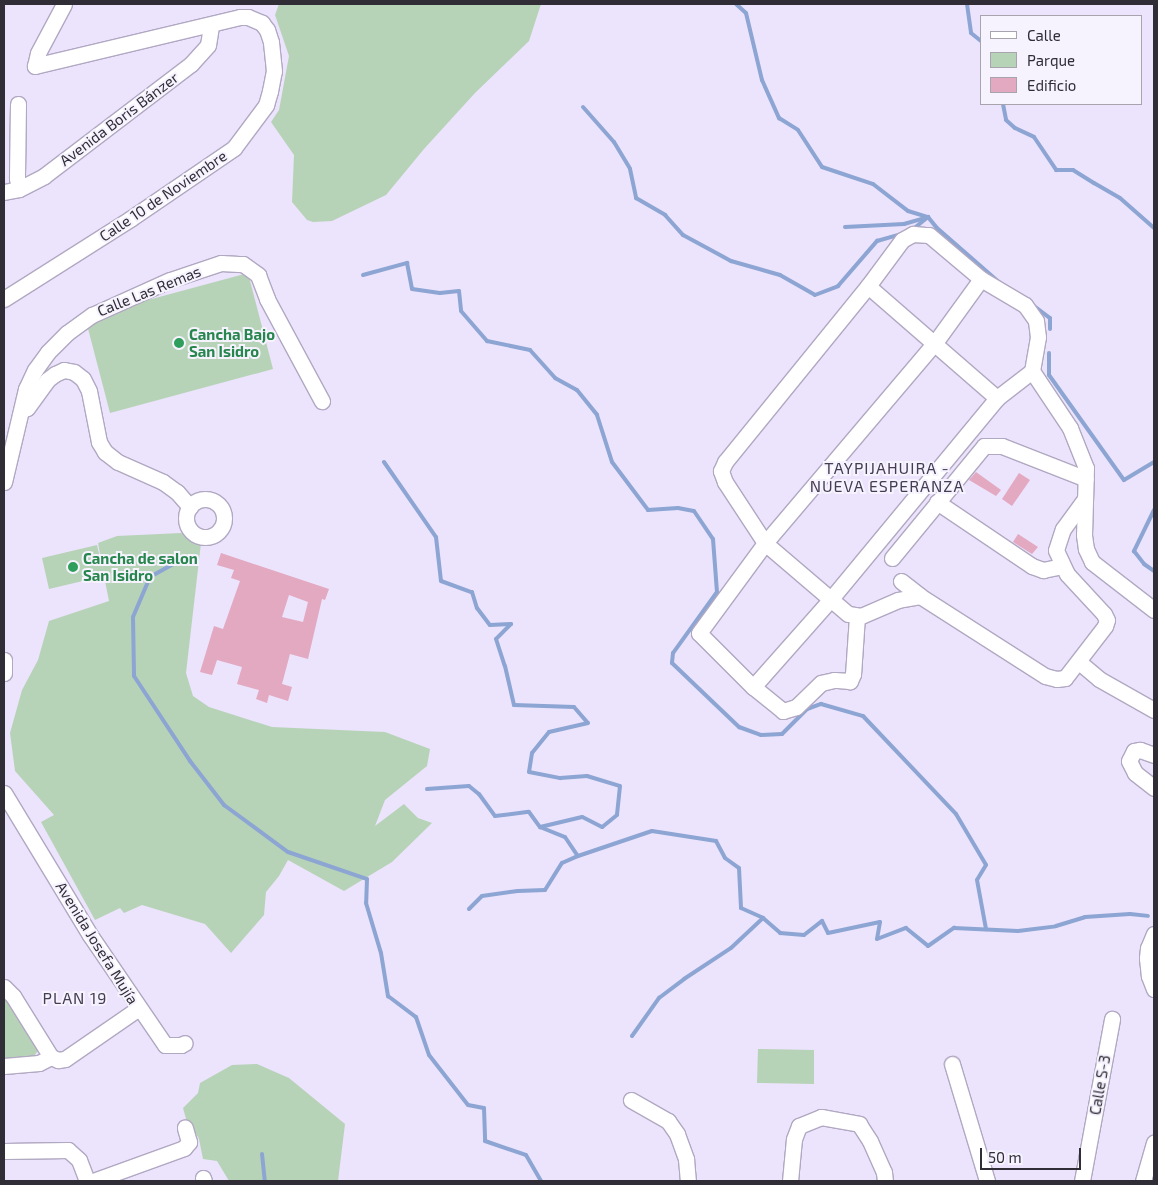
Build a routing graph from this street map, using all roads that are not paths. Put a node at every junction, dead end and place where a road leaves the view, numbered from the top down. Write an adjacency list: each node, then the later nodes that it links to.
1 (64, 4): 2 (street, Calle 10 de Noviembre)
2 (211, 25): 4 (street, Avenida Boris Bánzer); 7 (street, Calle 10 de Noviembre)
3 (18, 104): 4 (street)
4 (11, 190)
5 (981, 278): 6 (street); 8 (street); 9 (street)
6 (868, 286): 8 (street); 18 (street)
7 (4, 299)
8 (934, 344): 10 (street); 18 (street)
9 (1032, 371): 10 (street); 13 (street)
10 (997, 398): 23 (street)
11 (322, 401): 12 (street, Calle Las Remas)
12 (20, 410): 14 (street, Calle Las Remas); 17 (street)
13 (1086, 479): 15 (street); 16 (street)
14 (4, 482)
15 (1085, 499): 20 (street); 24 (street)
16 (937, 502): 19 (street); 20 (street)
17 (190, 507)
18 (765, 543): 23 (street); 29 (street)
19 (892, 558)
20 (1062, 566): 27 (street)
21 (901, 581): 22 (street)
22 (920, 596): 25 (street); 27 (street)
23 (830, 600): 25 (street); 29 (street)
24 (1154, 610)
25 (857, 616): 29 (street)
26 (4, 660): 28 (street)
27 (1079, 662): 30 (street)
28 (4, 673)
29 (753, 687)
30 (1154, 710)
31 (1154, 755): 32 (street)
32 (1154, 788)
33 (4, 793): 37 (street, Avenida Josefa Mujía)
34 (1154, 934): 36 (street)
35 (4, 987): 40 (street)
36 (1154, 989)
37 (139, 1008): 39 (street); 40 (street, Avenida Josefa Mujía)
38 (1112, 1018): 53 (street, Calle S-3)
39 (185, 1043)
40 (51, 1057): 42 (street, Avenida Josefa Mujía)
41 (952, 1064): 52 (street)
42 (4, 1066)
43 (631, 1100): 49 (street)
44 (185, 1128): 48 (street)
45 (1154, 1143): 54 (street)
46 (4, 1150): 47 (street)
47 (87, 1181)
48 (93, 1181)
49 (688, 1181)
50 (790, 1181): 51 (street)
51 (885, 1181)
52 (987, 1181)
53 (1082, 1181)
54 (1143, 1181)

